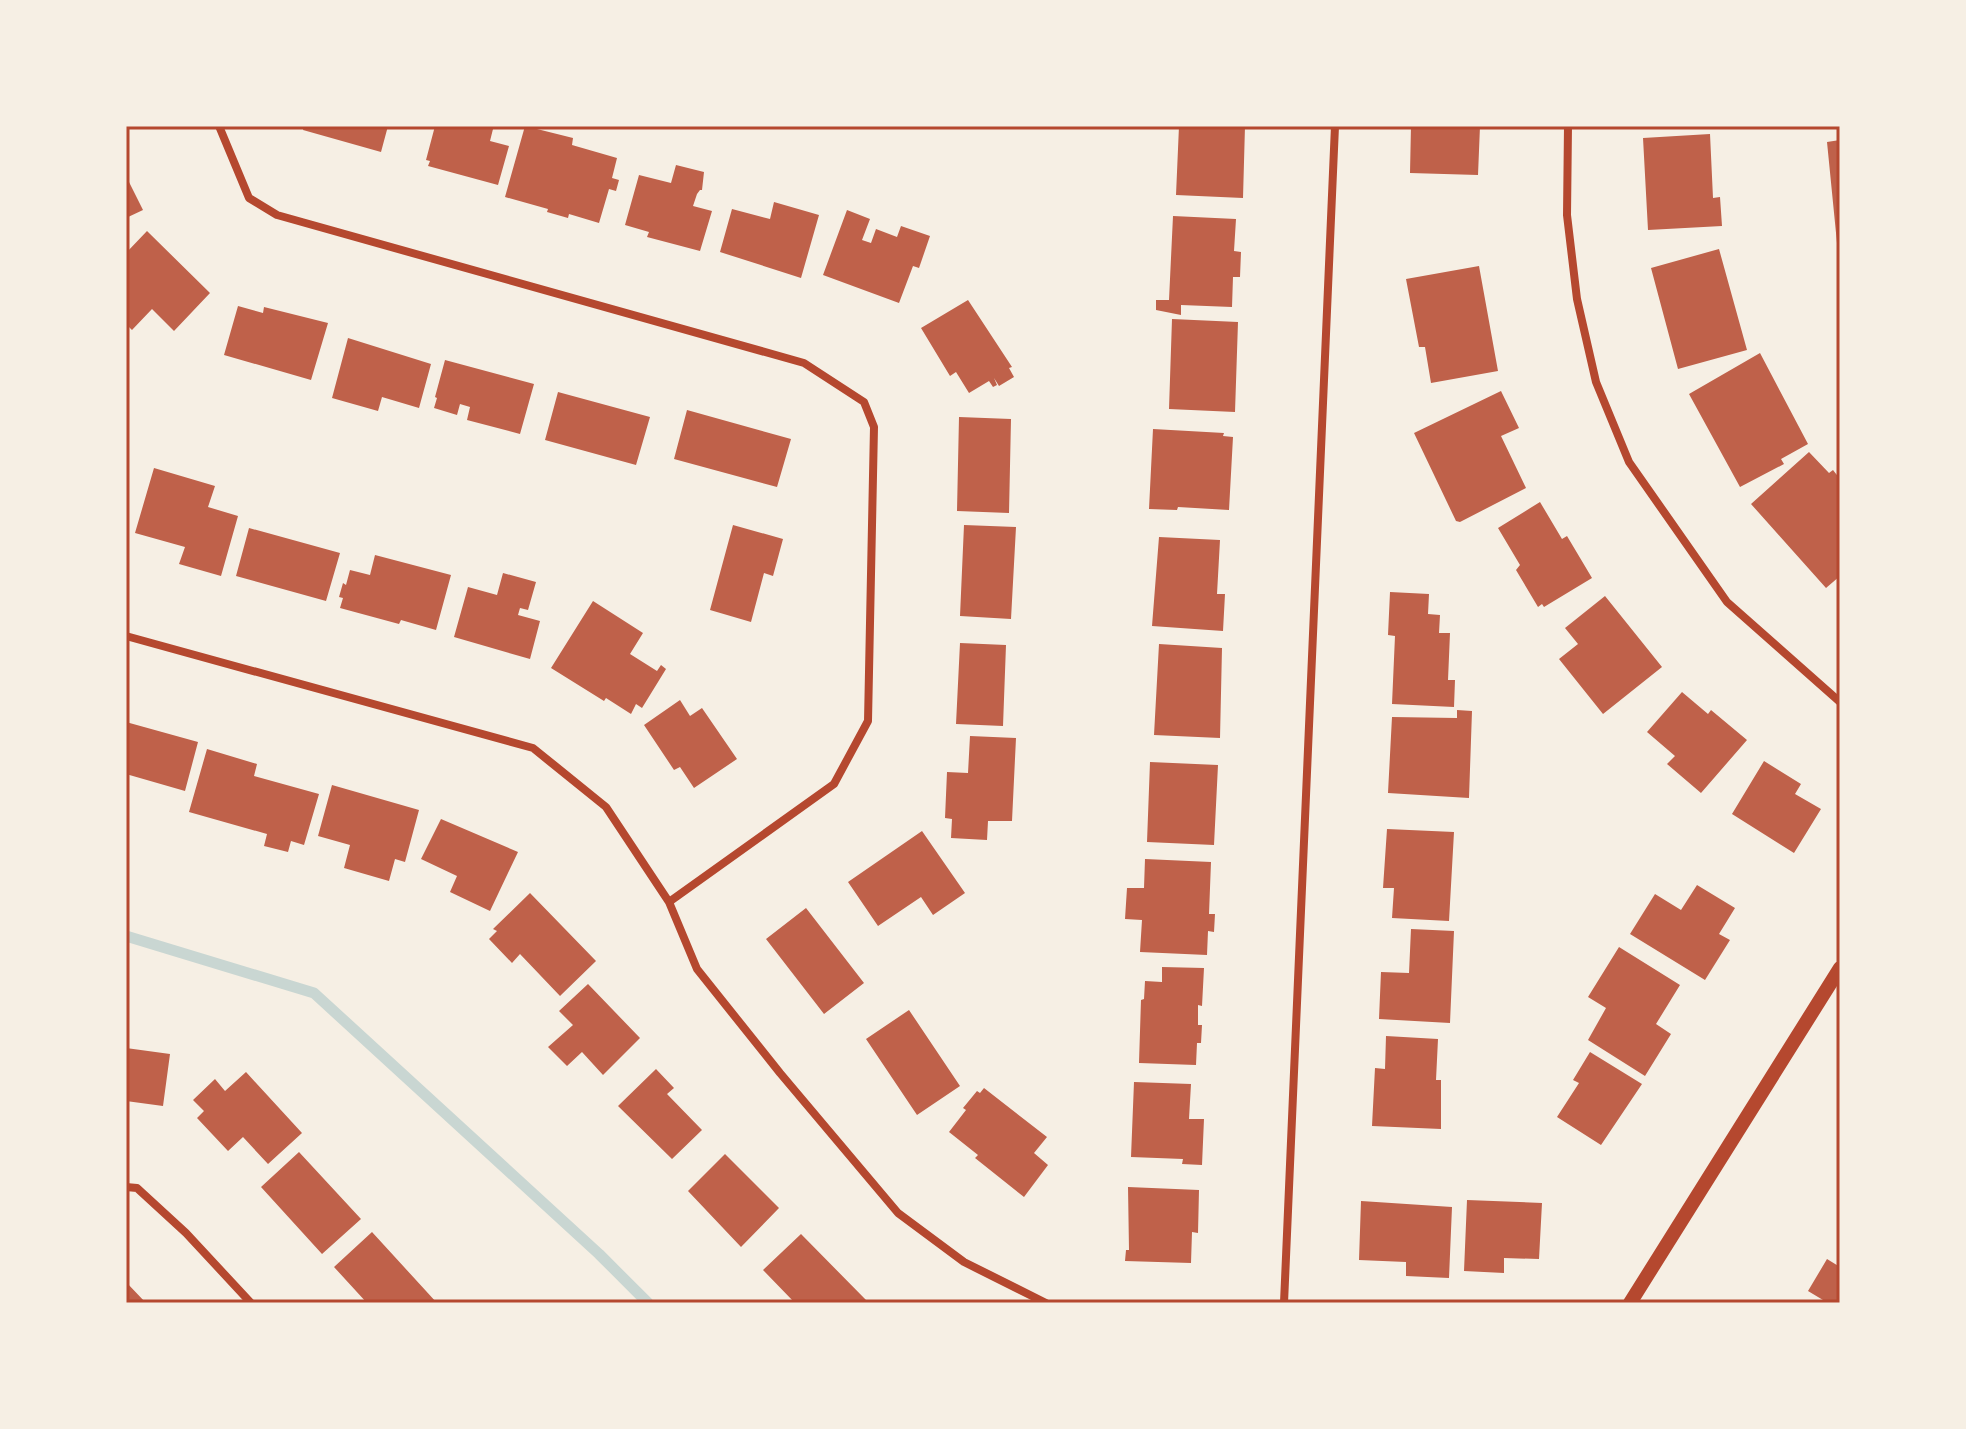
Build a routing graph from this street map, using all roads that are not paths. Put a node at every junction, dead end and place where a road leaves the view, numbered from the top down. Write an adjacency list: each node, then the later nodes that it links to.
1 (219, 126): 6 (street)
2 (1335, 126): 11 (street)
3 (1568, 126): 5 (street)
4 (126, 636): 6 (street)
5 (1840, 702)
6 (669, 902): 10 (street)
7 (1840, 968): 12 (street)
8 (126, 1187): 9 (street)
9 (251, 1303)
10 (1046, 1303)
11 (1284, 1303)
12 (1630, 1303)

